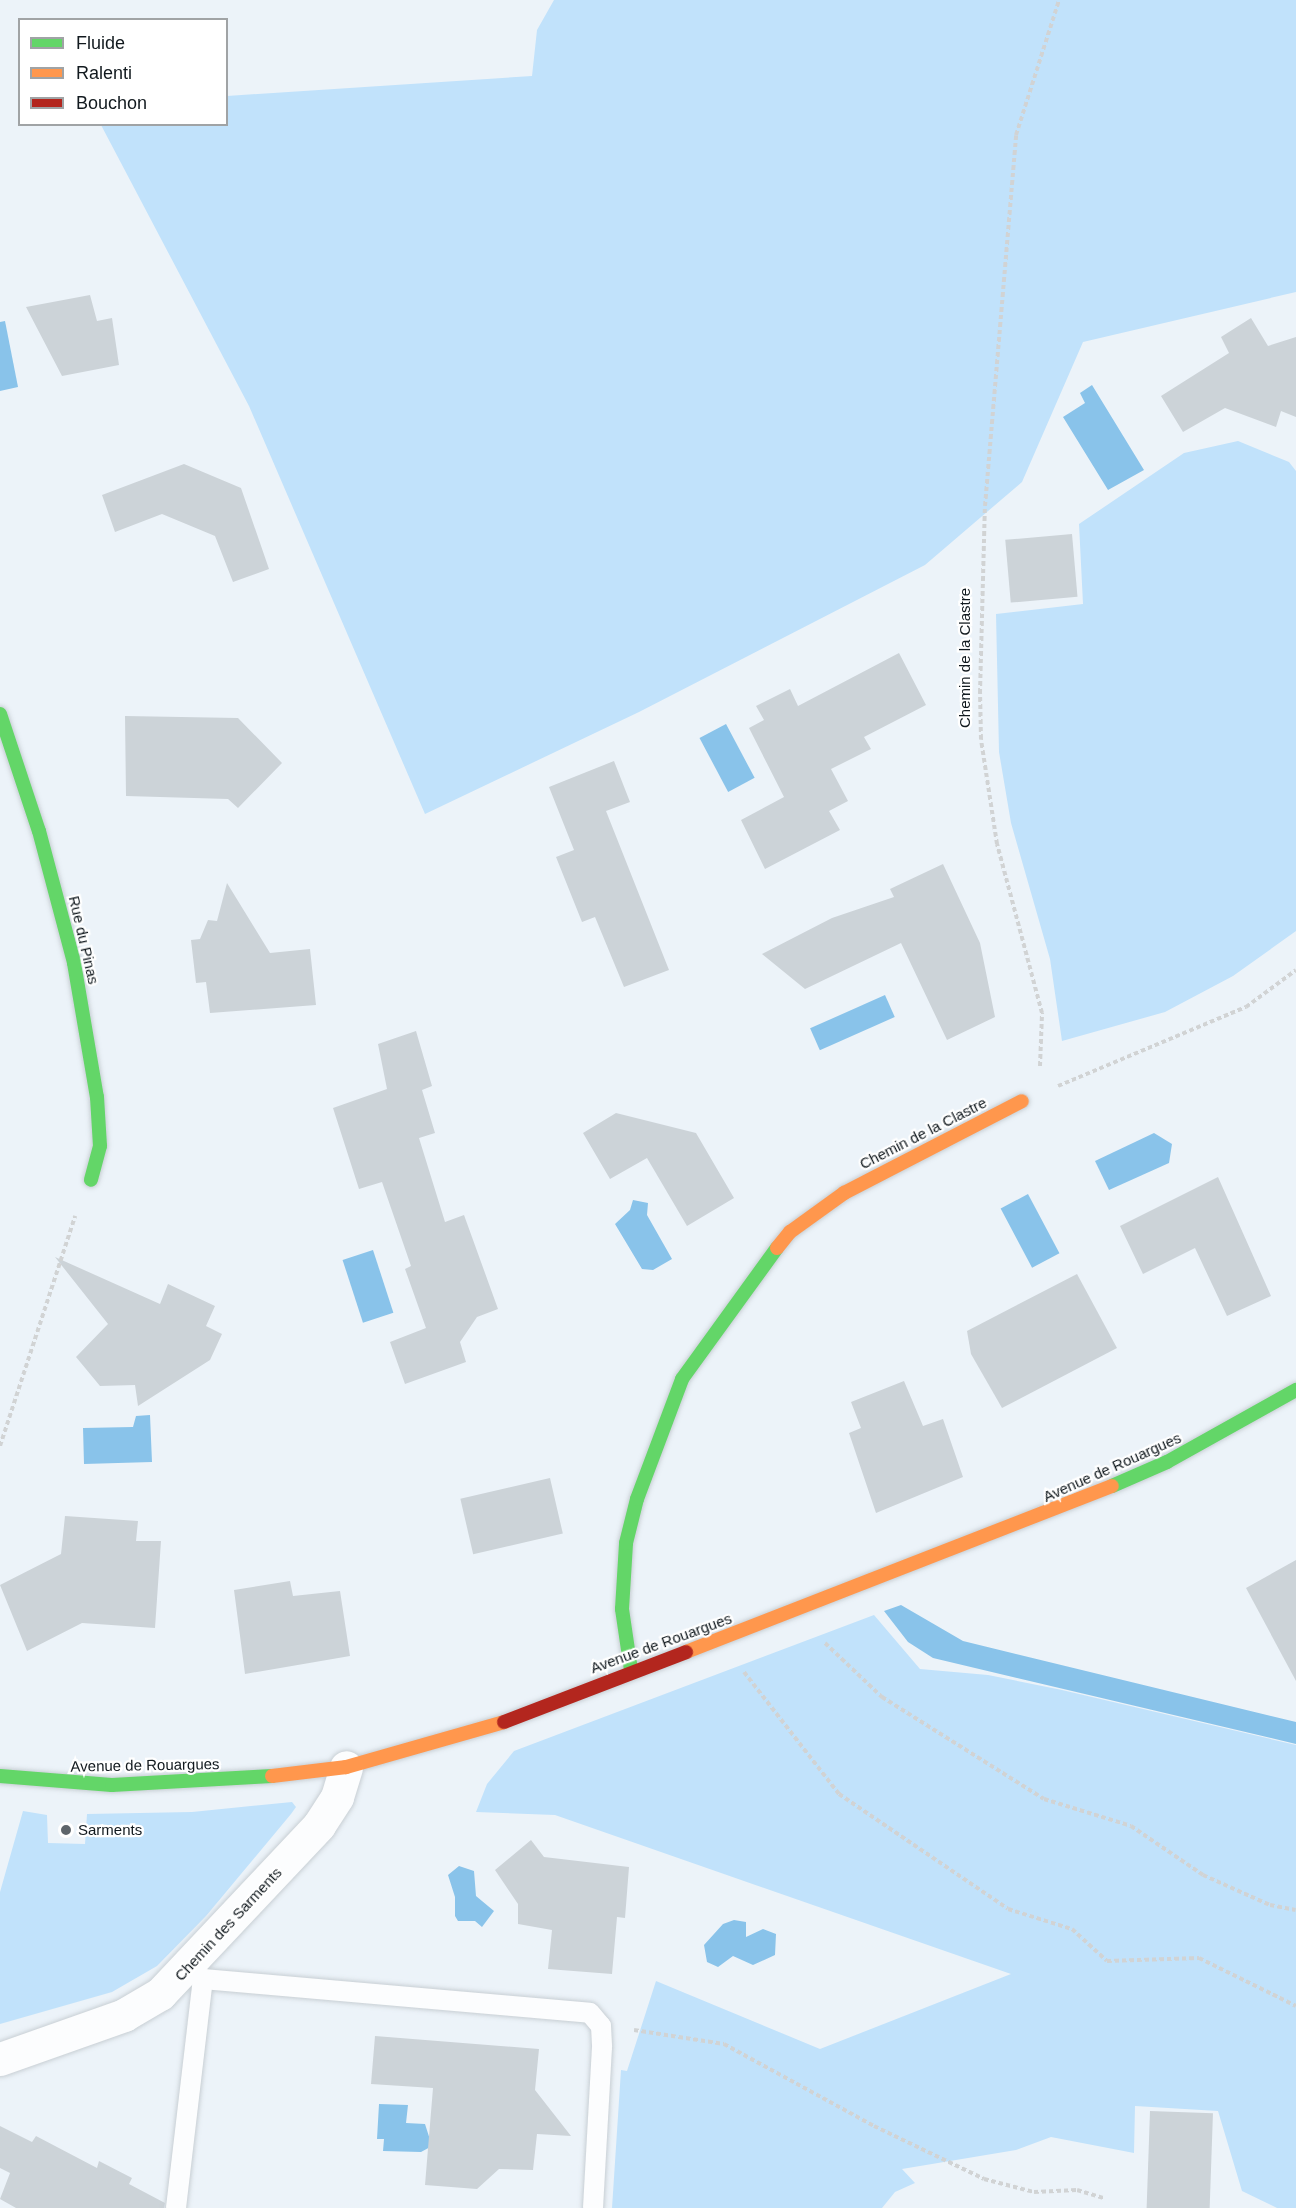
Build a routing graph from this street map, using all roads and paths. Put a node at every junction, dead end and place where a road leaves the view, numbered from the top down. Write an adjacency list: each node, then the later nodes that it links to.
1 (1059, 0): 4 (path, Chemin de la Clastre)
2 (0, 714): 5 (street, Rue du Pinas)
3 (1296, 970): 4 (path)
4 (1022, 1101): 10 (street, Chemin de la Clastre)
5 (91, 1180): 7 (path)
6 (1296, 1390): 8 (street, Avenue de Rouargues)
7 (0, 1446)
8 (800, 1608): 9 (street, Avenue de Rouargues); 13 (path)
9 (730, 1635): 10 (street, Avenue de Rouargues); 15 (path)
10 (631, 1671): 11 (street, Avenue de Rouargues)
11 (346, 1767): 12 (street, Avenue de Rouargues); 14 (street, Chemin des Sarments)
12 (0, 1776)
13 (1296, 1910)
14 (196, 1974): 16 (lane); 17 (street, Chemin des Sarments); 19 (lane)
15 (1296, 2006)
16 (601, 2026): 18 (path); 20 (lane)
17 (0, 2059)
18 (1104, 2198)
19 (176, 2208)
20 (593, 2208)

